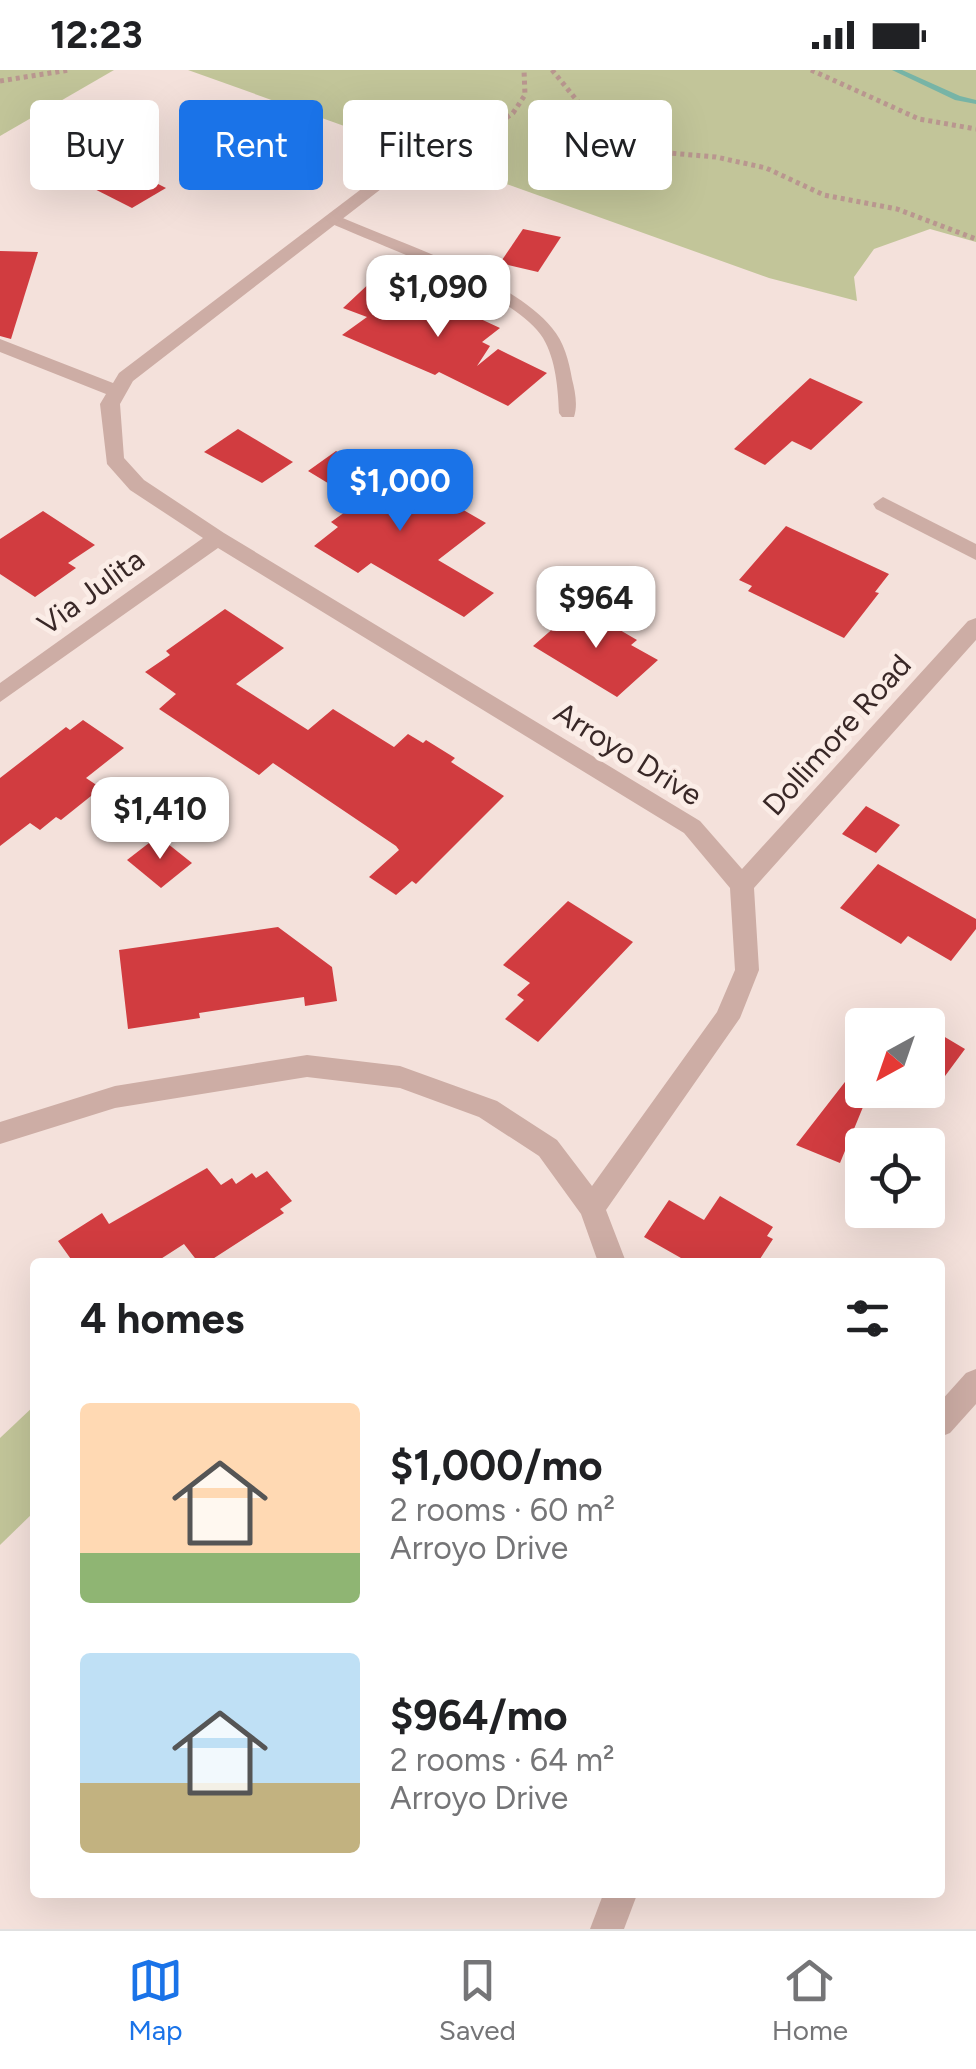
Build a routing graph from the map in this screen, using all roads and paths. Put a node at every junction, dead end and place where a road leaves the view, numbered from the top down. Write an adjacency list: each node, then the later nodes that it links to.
1 (68, 70): 5 (path)
2 (524, 70): 6 (path)
3 (552, 70): 10 (path)
4 (811, 70): 7 (path)
5 (0, 81)
6 (508, 117)
7 (976, 129)
8 (370, 190): 9 (street)
9 (333, 219): 12 (street); 13 (lane)
10 (976, 238)
11 (0, 345): 12 (street)
12 (116, 391): 15 (street, Arroyo Drive)
13 (568, 413)
14 (883, 504): 16 (street)
15 (217, 538): 18 (street, Via Julita); 19 (street, Arroyo Drive)
16 (976, 553)
17 (976, 626): 19 (street, Dollimore Road)
18 (0, 694)
19 (742, 884): 21 (street)
20 (0, 1133): 21 (street)
21 (592, 1208): 22 (street)
22 (611, 1258)
23 (976, 1383): 24 (street)
24 (945, 1417)
25 (620, 1898): 26 (street)
26 (607, 1929)

